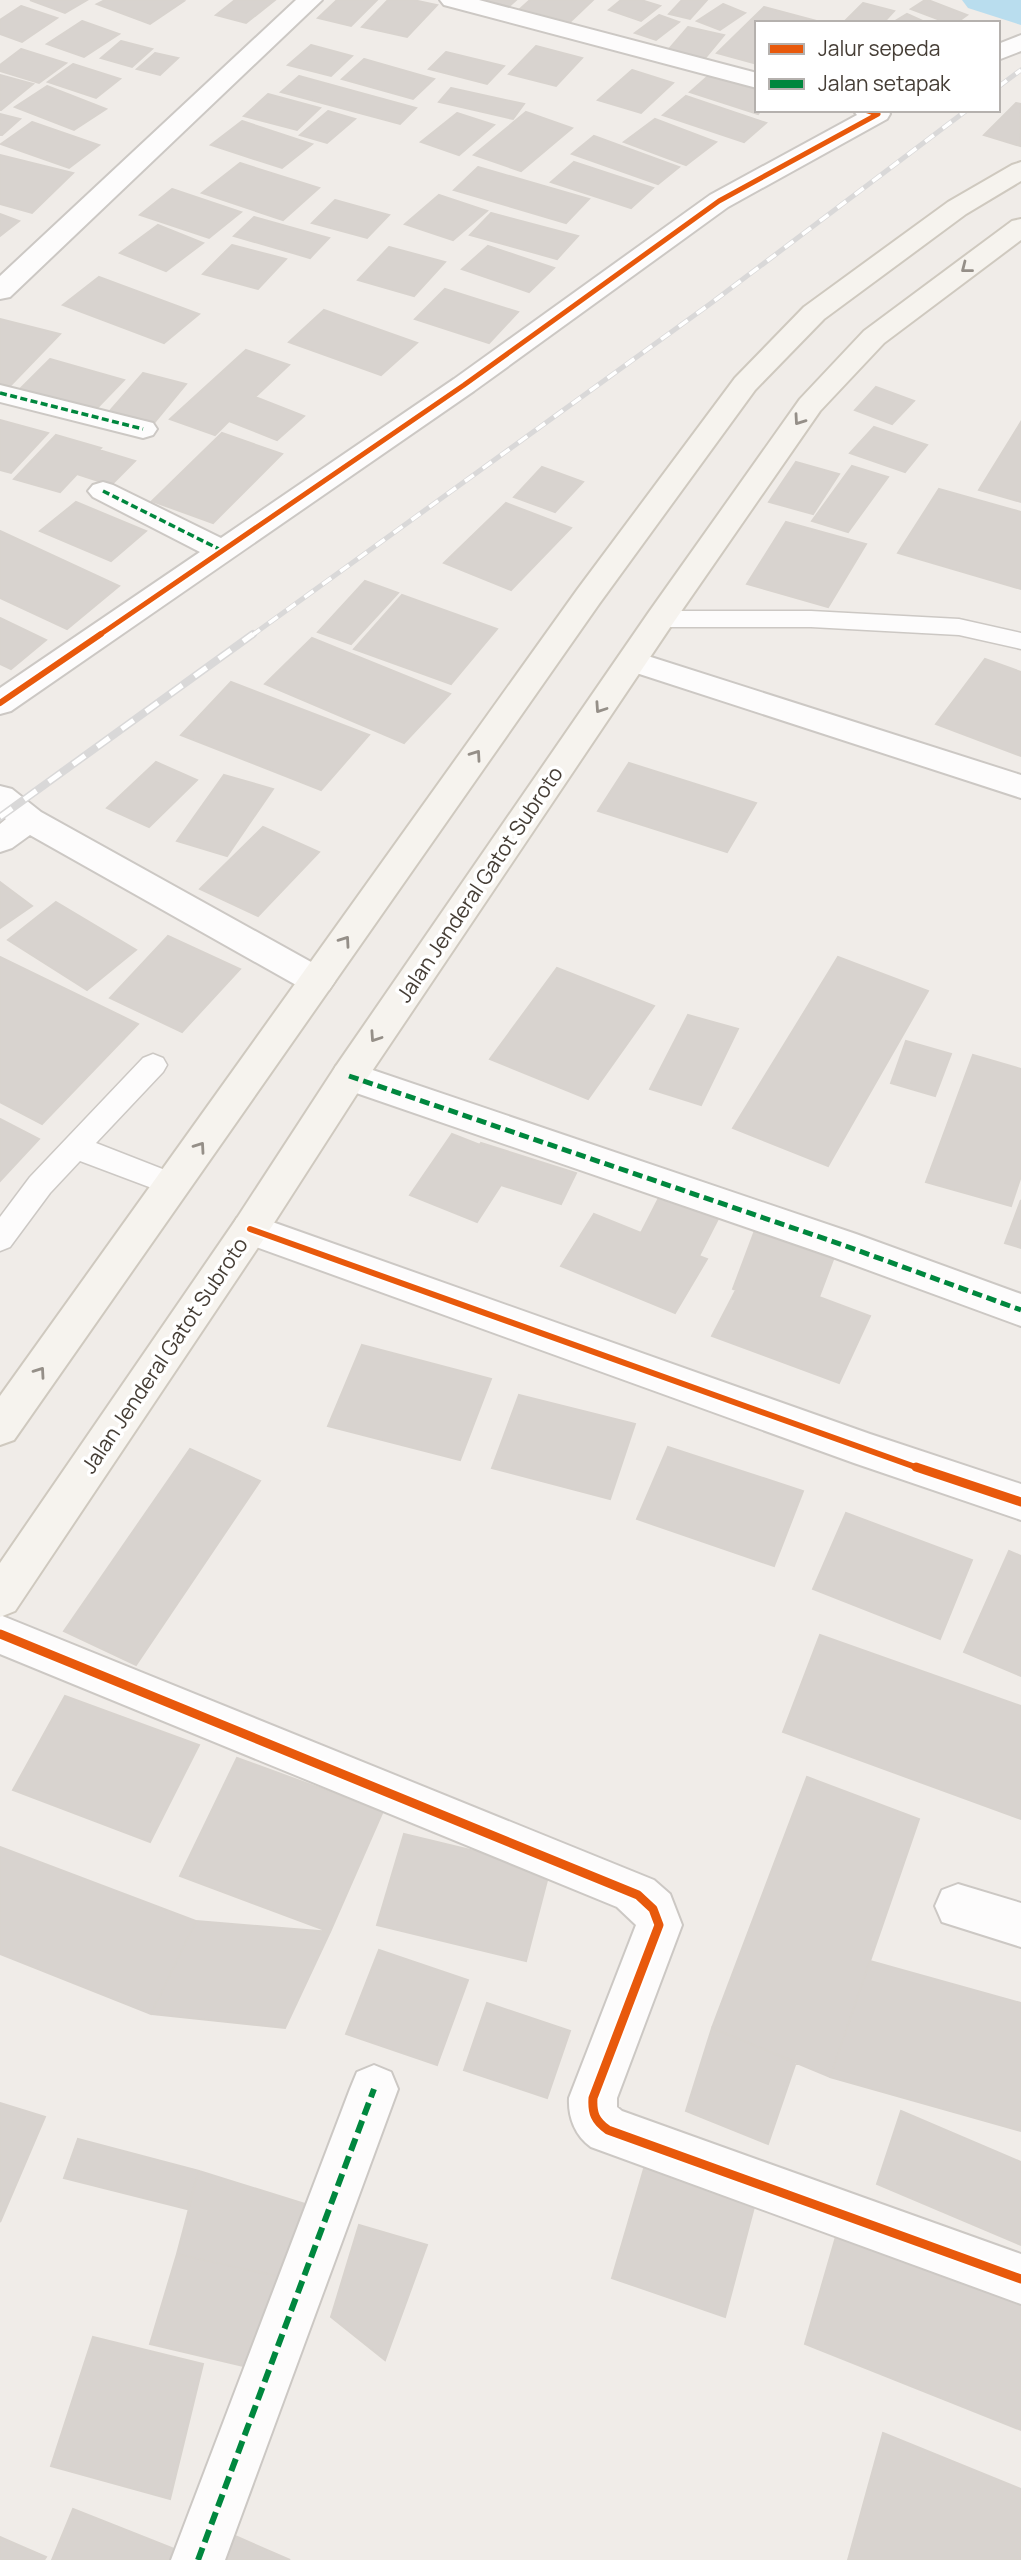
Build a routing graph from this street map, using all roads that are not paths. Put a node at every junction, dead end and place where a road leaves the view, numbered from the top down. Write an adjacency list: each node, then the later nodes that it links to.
1 (310, 0): 9 (street)
2 (452, 0): 5 (street)
3 (1021, 42): 4 (street)
4 (1000, 52)
5 (755, 80)
6 (874, 112): 13 (street)
7 (1021, 170): 22 (main road, one-way to 7)
8 (1021, 227): 14 (main road, Jalan Jenderal Gatot Subroto, one-way to 14)
9 (3, 284)
10 (0, 393): 11 (street)
11 (143, 429)
12 (103, 491): 13 (street)
13 (223, 551): 17 (street)
14 (660, 619): 15 (lane); 16 (main road, Jalan Jenderal Gatot Subroto)
15 (1021, 641)
16 (632, 661): 18 (street); 24 (main road, Jalan Jenderal Gatot Subroto, one-way to 24)
17 (0, 703)
18 (1021, 787)
19 (0, 797): 20 (street)
20 (29, 820): 21 (street); 22 (street)
21 (0, 840)
22 (317, 981): 26 (main road, one-way to 22)
23 (153, 1065): 25 (lane)
24 (349, 1076): 27 (main road, Jalan Jenderal Gatot Subroto); 29 (street)
25 (75, 1147): 26 (lane); 28 (lane)
26 (173, 1185): 30 (main road, one-way to 26)
27 (250, 1229): 31 (street); 32 (main road, Jalan Jenderal Gatot Subroto)
28 (0, 1239)
29 (1021, 1310)
30 (0, 1428)
31 (1021, 1502)
32 (0, 1598)
33 (0, 1633): 37 (street)
34 (958, 1906): 35 (street)
35 (1021, 1925)
36 (374, 2089): 38 (street)
37 (1021, 2279)
38 (198, 2560)

